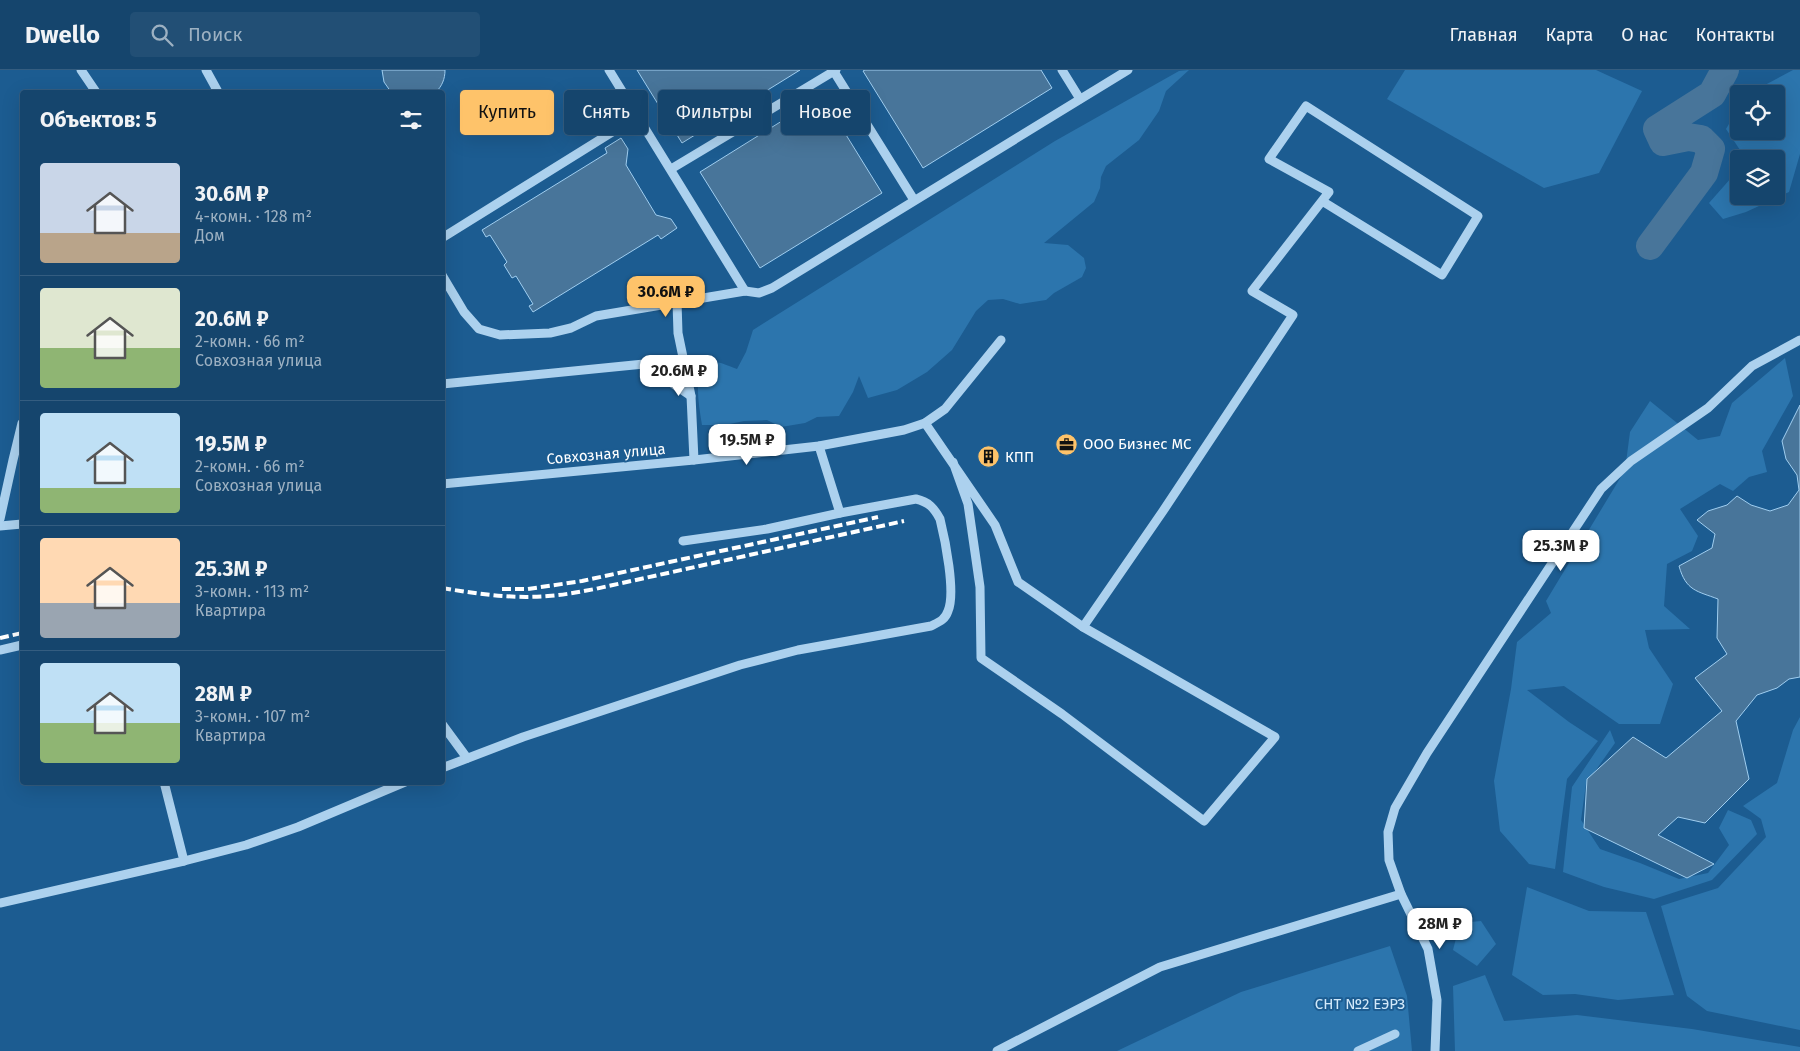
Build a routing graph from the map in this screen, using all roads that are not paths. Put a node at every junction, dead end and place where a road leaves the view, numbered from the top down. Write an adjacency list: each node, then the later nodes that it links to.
1 (81, 70): 7 (street)
2 (206, 70): 8 (street)
3 (609, 70): 9 (street)
4 (834, 70): 13 (street); 14 (street)
5 (1062, 70): 10 (street)
6 (1128, 70): 10 (street)
7 (95, 90)
8 (216, 90)
9 (622, 90)
10 (1080, 99): 14 (street)
11 (648, 132): 13 (street)
12 (607, 135): 16 (street)
13 (671, 169): 18 (street)
14 (914, 200): 18 (street)
15 (1322, 201): 15 (street); 35 (street)
16 (445, 236)
17 (445, 280): 19 (street)
18 (745, 291): 19 (street)
19 (677, 302): 23 (street)
20 (1001, 340): 24 (street, Совхозная улица)
21 (1800, 340): 44 (street)
22 (445, 384): 23 (street)
23 (691, 396): 27 (street)
24 (925, 423): 26 (street, Совхозная улица); 28 (street)
25 (20, 434): 31 (street)
26 (819, 446): 27 (street, Совхозная улица); 30 (street)
27 (694, 460): 29 (street, Совхозная улица)
28 (953, 462): 35 (street); 35 (street)
29 (445, 484)
30 (840, 513): 34 (street); 39 (street)
31 (0, 519)
32 (20, 524): 33 (street)
33 (0, 526)
34 (683, 542)
35 (1083, 627)
36 (20, 645): 37 (street)
37 (0, 650)
38 (445, 728): 39 (street)
39 (467, 758): 40 (street)
40 (445, 767)
41 (165, 785): 43 (street)
42 (398, 785): 43 (street)
43 (184, 861): 45 (street)
44 (1400, 894): 47 (street); 49 (street)
45 (0, 903)
46 (1395, 1034): 48 (street)
47 (997, 1051)
48 (1358, 1051)
49 (1435, 1051)

